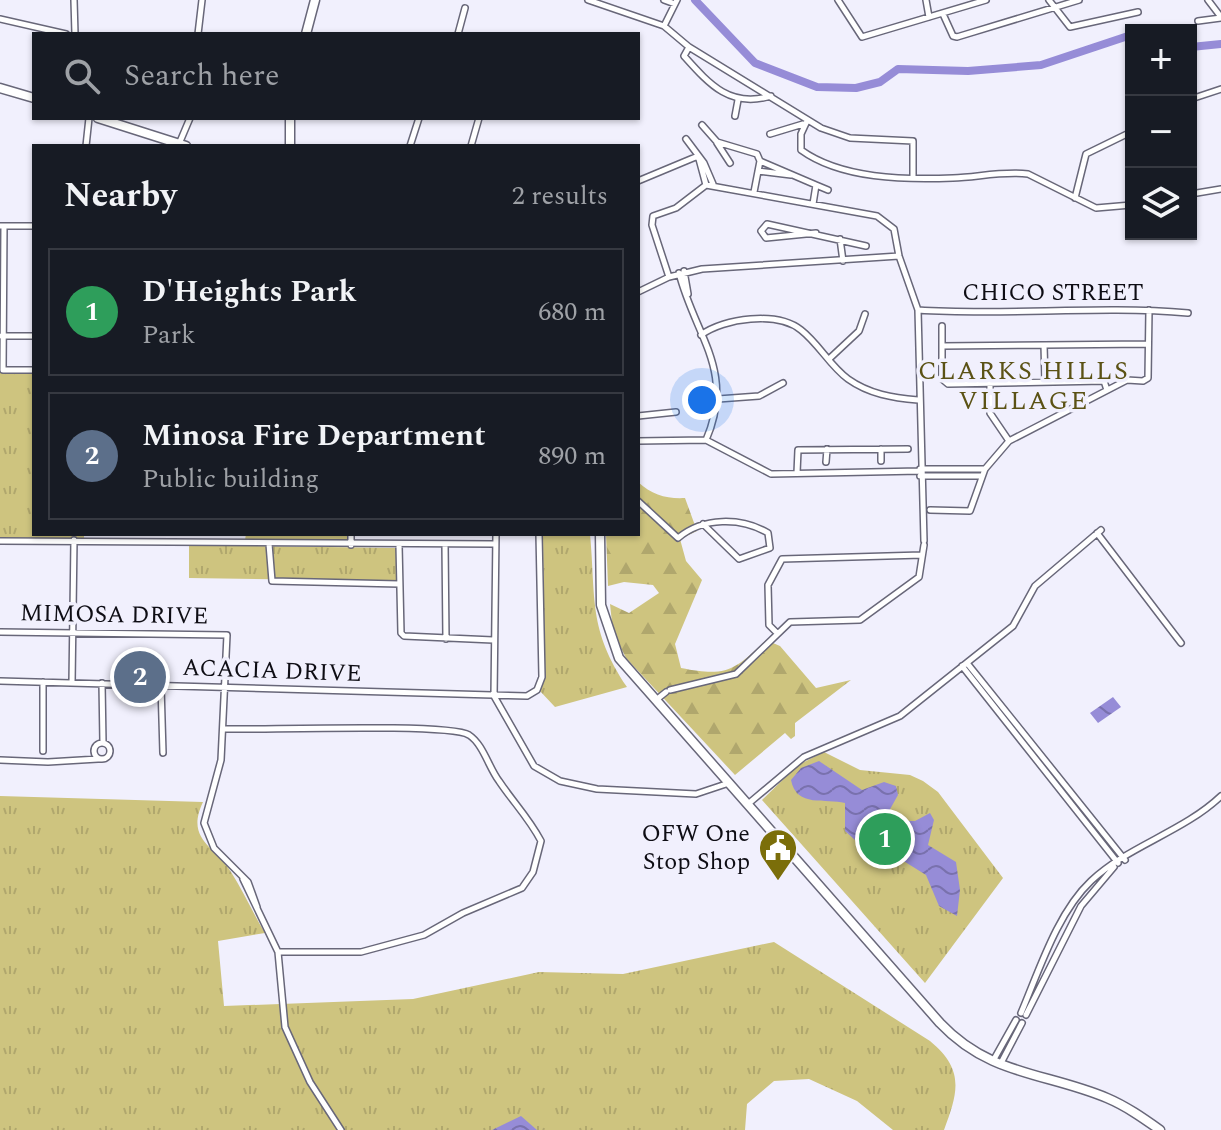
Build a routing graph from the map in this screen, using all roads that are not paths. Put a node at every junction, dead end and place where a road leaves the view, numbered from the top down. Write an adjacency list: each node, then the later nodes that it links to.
1 (74, 0): 22 (street)
2 (202, 0): 23 (street)
3 (315, 0): 24 (main road)
4 (588, 0): 20 (street)
5 (664, 0): 11 (street)
6 (838, 0): 16 (street)
7 (926, 0): 16 (street)
8 (986, 0): 15 (street)
9 (1079, 0): 12 (street)
10 (1208, 0): 17 (street)
11 (676, 2): 20 (street)
12 (1051, 3): 14 (street); 15 (street)
13 (465, 8): 25 (street)
14 (1138, 12)
15 (943, 14): 16 (street)
16 (929, 17)
17 (1221, 17): 19 (street)
18 (0, 19): 21 (street)
19 (1198, 21)
20 (664, 26): 26 (street)
21 (57, 32)
22 (75, 32)
23 (198, 32)
24 (307, 32)
25 (459, 32)
26 (689, 47): 29 (street); 32 (street)
27 (0, 88): 30 (main road)
28 (1221, 89): 31 (street)
29 (772, 95): 32 (street); 40 (street)
30 (32, 97)
31 (1197, 97)
32 (738, 100): 33 (street)
33 (735, 116)
34 (89, 120): 46 (street)
35 (104, 120): 47 (main road)
36 (189, 120): 48 (street)
37 (290, 120): 49 (main road)
38 (418, 120): 50 (street)
39 (478, 120): 51 (street)
40 (805, 123): 42 (street); 57 (street); 57 (street)
41 (702, 125): 45 (street)
42 (770, 134)
43 (1125, 135): 65 (street)
44 (686, 139): 52 (street)
45 (717, 142): 53 (street); 54 (street)
46 (86, 144)
47 (180, 144)
48 (183, 144)
49 (290, 144)
50 (411, 144)
51 (472, 144)
52 (698, 157): 58 (street); 59 (street)
53 (760, 161): 55 (street); 56 (street)
54 (730, 163)
55 (758, 171): 56 (street); 63 (street)
56 (792, 175): 60 (street)
57 (913, 177): 65 (street)
58 (640, 180)
59 (710, 185): 63 (street); 79 (street)
60 (816, 185): 62 (street); 66 (street)
61 (1221, 189): 64 (street)
62 (828, 190)
63 (754, 192): 66 (street)
64 (1197, 193)
65 (1075, 198): 67 (street)
66 (813, 204): 75 (street)
67 (1125, 206)
68 (2, 226): 69 (street); 78 (street)
69 (32, 226)
70 (788, 227): 71 (street); 72 (street); 72 (street)
71 (816, 233): 72 (street); 73 (street)
72 (789, 237)
73 (840, 239): 74 (street); 76 (street)
74 (866, 246)
75 (899, 256): 76 (street); 81 (street)
76 (843, 261): 77 (street)
77 (682, 272): 79 (street); 86 (street)
78 (2, 274): 87 (street)
79 (669, 277): 80 (street)
80 (640, 291)
81 (918, 310): 82 (street, CHICO STREET); 102 (street)
82 (1149, 310): 83 (street, CHICO STREET); 89 (street)
83 (1188, 313)
84 (865, 314): 92 (street)
85 (942, 326): 91 (street)
86 (701, 335): 92 (street); 101 (street)
87 (2, 336): 88 (street); 93 (street)
88 (32, 336)
89 (1148, 344): 90 (street); 95 (street)
90 (1044, 345): 91 (street); 97 (street)
91 (942, 346): 96 (street)
92 (829, 359): 102 (street)
93 (1, 370): 94 (street)
94 (32, 370)
95 (1127, 380): 98 (street); 100 (street)
96 (990, 381): 97 (street); 107 (street)
97 (1045, 381): 98 (street)
98 (1104, 381): 100 (street)
99 (783, 383): 101 (street)
100 (1107, 390): 107 (street)
101 (718, 399): 105 (street)
102 (918, 400): 113 (street)
103 (676, 412): 104 (street)
104 (640, 416)
105 (706, 440): 106 (street); 114 (street)
106 (640, 441)
107 (1009, 441): 115 (street)
108 (827, 449): 109 (street); 112 (street); 114 (street)
109 (881, 449): 110 (street); 111 (street)
110 (908, 449)
111 (881, 461)
112 (826, 462)
113 (920, 472): 114 (street); 115 (street); 130 (street)
114 (797, 473)
115 (984, 473): 117 (street)
116 (640, 503): 118 (street)
117 (930, 510)
118 (703, 524): 118 (street)
119 (351, 536): 128 (street)
120 (496, 536): 127 (street)
121 (539, 536): 145 (street, ACACIA DRIVE)
122 (600, 536): 146 (main road)
123 (74, 540): 124 (street); 125 (street); 133 (street)
124 (0, 541)
125 (269, 544): 128 (street); 131 (street)
126 (445, 544): 127 (street); 129 (street); 135 (street)
127 (495, 544): 136 (street)
128 (351, 545): 129 (street)
129 (399, 545): 131 (street)
130 (922, 555): 134 (street); 134 (street)
131 (399, 584): 135 (street)
132 (0, 632): 133 (street, MIMOSA DRIVE)
133 (72, 632): 141 (street); 144 (street, MIMOSA DRIVE)
134 (777, 633): 146 (street)
135 (446, 639): 136 (street)
136 (493, 640): 145 (street)
137 (1181, 643): 138 (street)
138 (964, 665): 155 (street); 156 (street)
139 (0, 681): 140 (street, ACACIA DRIVE)
140 (43, 682): 141 (street, ACACIA DRIVE); 149 (street)
141 (72, 683): 142 (street, ACACIA DRIVE)
142 (102, 683): 143 (street, ACACIA DRIVE); 148 (street)
143 (161, 686): 144 (street, ACACIA DRIVE); 150 (street)
144 (225, 689): 145 (street, ACACIA DRIVE); 147 (street)
145 (494, 696): 153 (street)
146 (656, 700): 153 (main road)
147 (223, 729): 157 (street); 157 (street)
148 (103, 743): 151 (street); 151 (street)
149 (43, 751)
150 (163, 753)
151 (98, 759): 152 (street)
152 (0, 760)
153 (729, 783): 155 (main road)
154 (1221, 796): 156 (street)
155 (748, 804): 160 (main road)
156 (1119, 863): 158 (street)
157 (278, 952): 161 (street)
158 (1024, 1014)
159 (1019, 1022): 160 (street)
160 (996, 1064): 162 (main road)
161 (341, 1130)
162 (1160, 1130)

